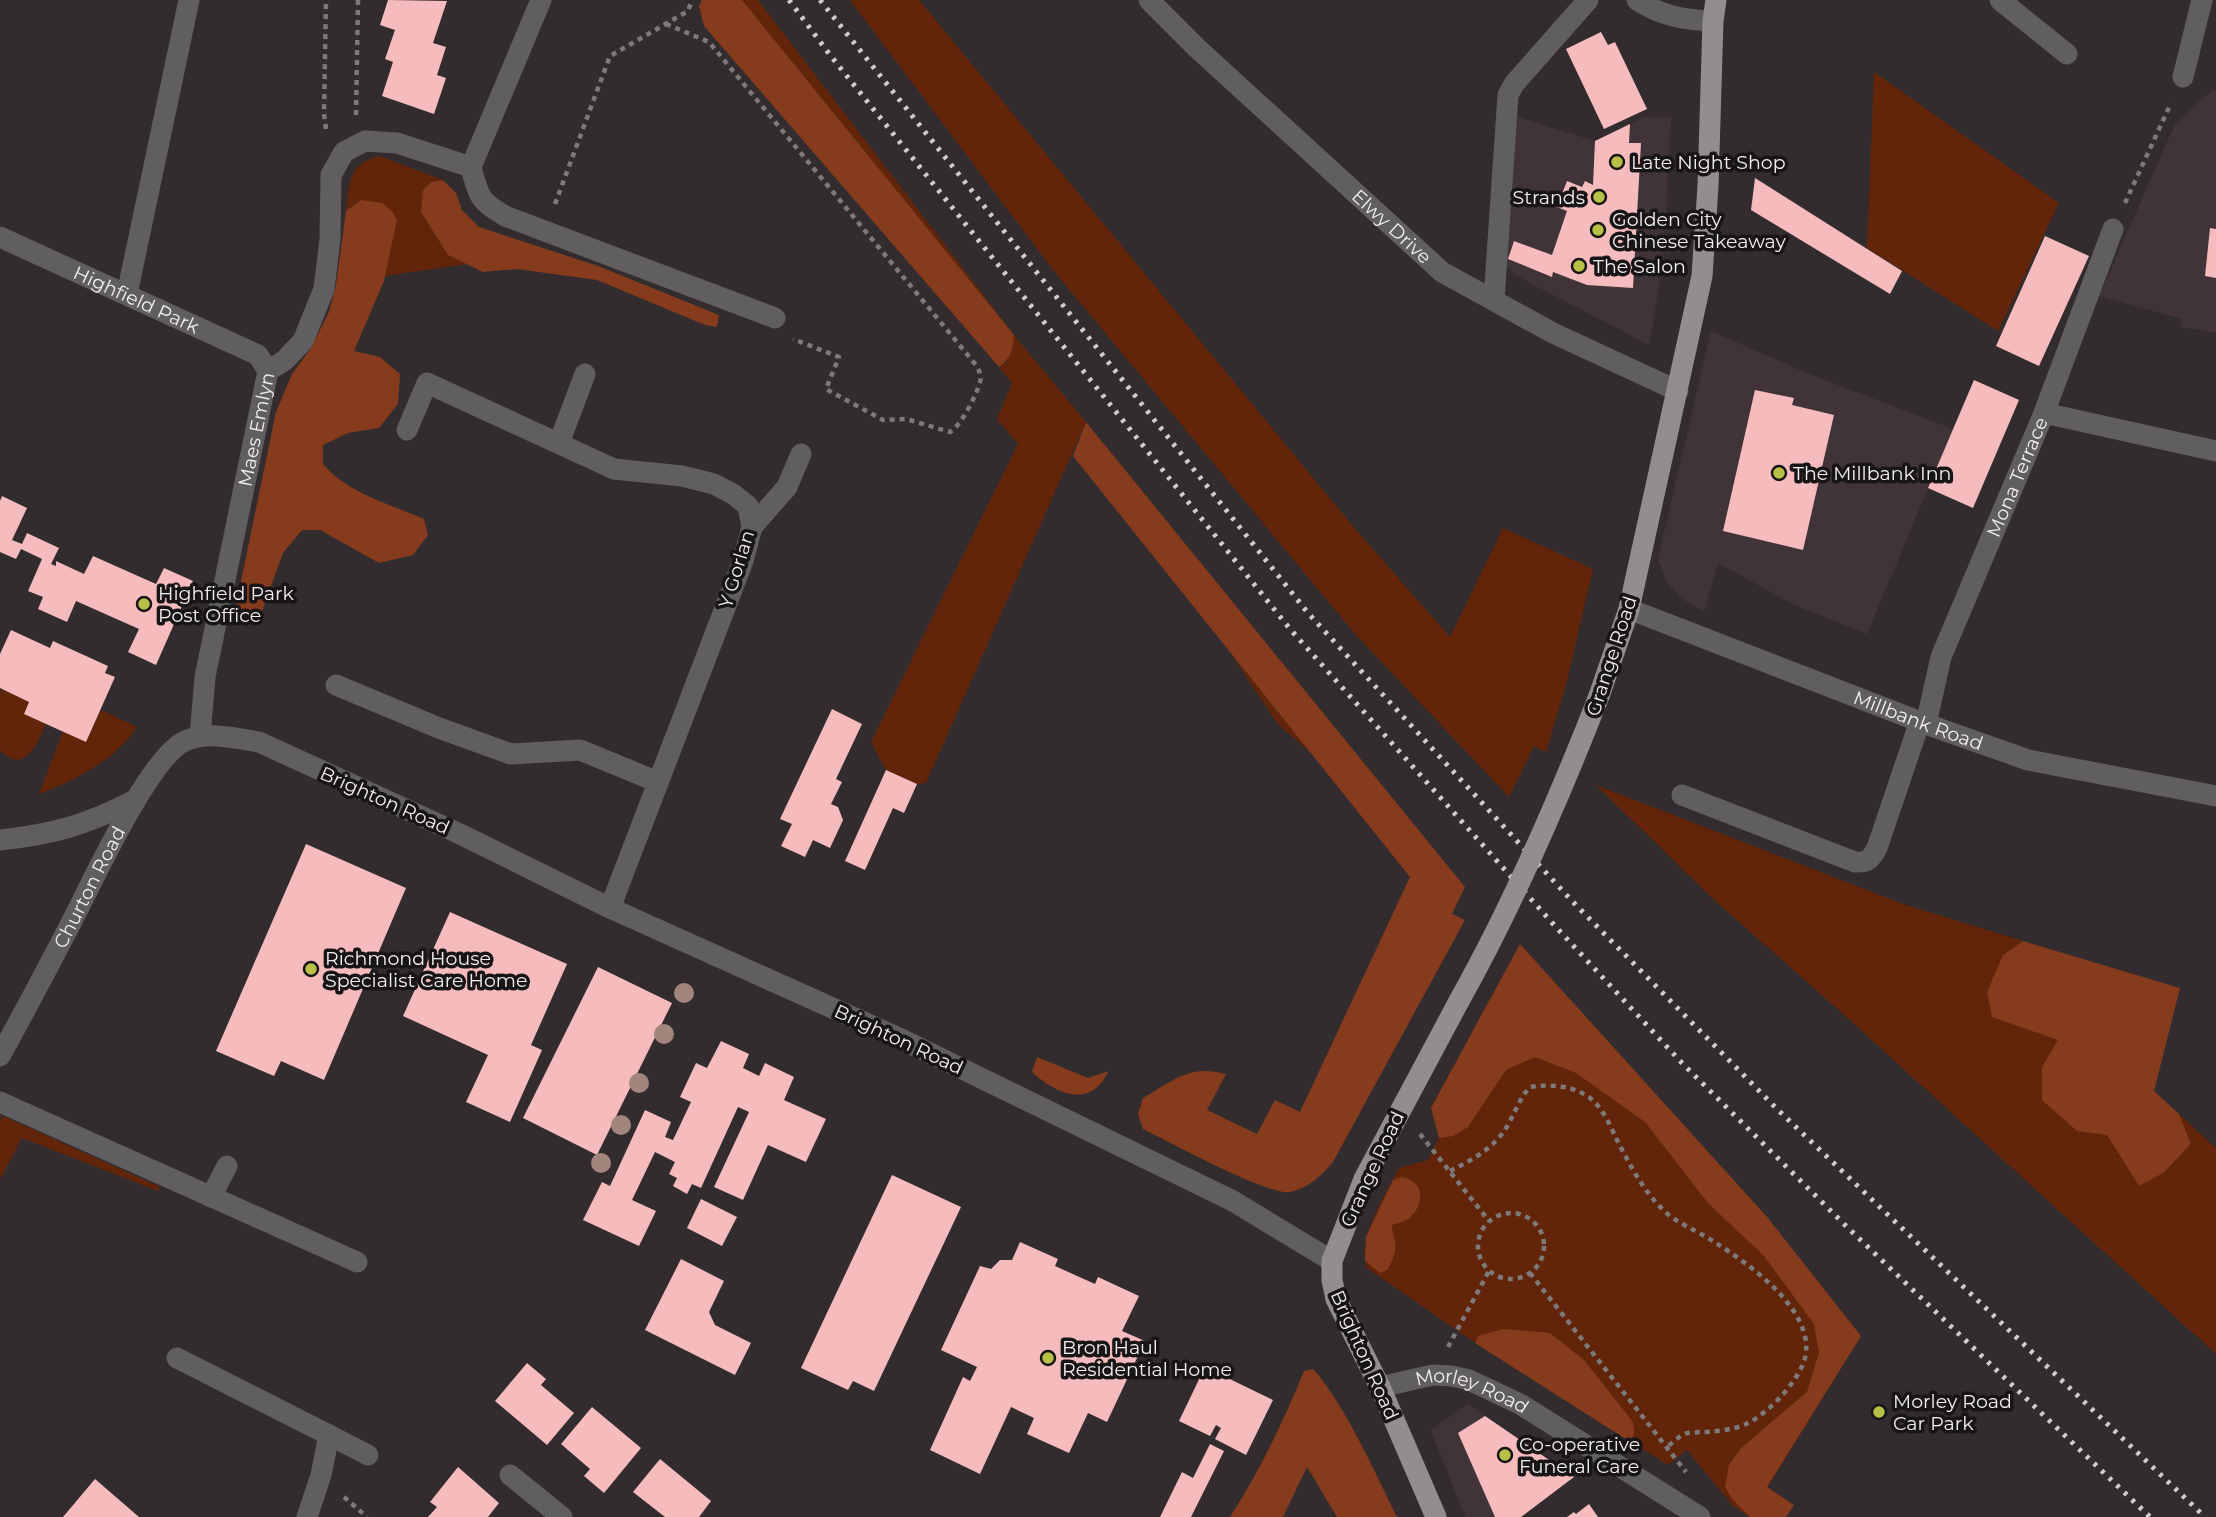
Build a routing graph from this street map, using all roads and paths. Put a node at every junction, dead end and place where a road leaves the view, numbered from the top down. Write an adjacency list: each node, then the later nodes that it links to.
1 (189, 0): 22 (street)
2 (326, 0): 18 (path)
3 (358, 0): 16 (path)
4 (541, 0): 17 (street)
5 (692, 0): 13 (path)
6 (1149, 0): 23 (street, Elwy Drive)
7 (1588, 0): 23 (street)
8 (1637, 0): 12 (street)
9 (1716, 0): 12 (main road, Grange Road)
10 (2000, 0): 14 (street)
11 (2202, 0): 15 (street)
12 (1713, 21): 27 (main road, Grange Road)
13 (666, 24): 20 (path); 24 (path)
14 (2067, 54)
15 (2183, 77): 19 (path)
16 (355, 146): 17 (street); 18 (street)
17 (471, 167): 20 (street)
18 (331, 175): 25 (street, Maes Emlyn)
19 (2113, 229): 28 (street, Mona Terrace)
20 (545, 231): 24 (street)
21 (0, 237): 22 (street, Highfield Park)
22 (127, 294): 25 (street, Highfield Park)
23 (1494, 300): 27 (street, Elwy Drive)
24 (775, 318)
25 (268, 371): 37 (street, Maes Emlyn)
26 (585, 374): 30 (street)
27 (1678, 391): 34 (main road, Grange Road)
28 (2044, 413): 31 (street); 36 (street, Mona Terrace)
29 (407, 430): 30 (street, Y Gorlan)
30 (559, 443): 33 (street, Y Gorlan)
31 (2216, 452)
32 (801, 454): 33 (street)
33 (752, 527): 38 (street, Y Gorlan)
34 (1629, 609): 36 (street, Millbank Road); 46 (main road, Grange Road, bridge)
35 (336, 685): 38 (street)
36 (1923, 723): 39 (street, Mona Terrace); 40 (street, Millbank Road)
37 (200, 736): 41 (street, Churton Road); 43 (street, Brighton Road)
38 (658, 782): 43 (street, Y Gorlan)
39 (1682, 795)
40 (2216, 796)
41 (135, 800): 42 (street); 44 (street, Churton Road)
42 (0, 840)
43 (610, 908): 51 (street, Brighton Road)
44 (0, 1056)
45 (0, 1102): 49 (street)
46 (1399, 1109): 48 (path); 51 (main road, Grange Road)
47 (227, 1166): 49 (street)
48 (1450, 1171): 50 (path); 59 (path)
49 (211, 1197): 52 (street)
50 (1489, 1221): 53 (path); 54 (path)
51 (1332, 1261): 57 (main road, Brighton Road)
52 (357, 1262)
53 (1489, 1271): 54 (path); 56 (path)
54 (1530, 1273): 59 (path)
55 (177, 1358): 58 (street)
56 (1433, 1376): 57 (street, Morley Road); 62 (street, Morley Road)
57 (1380, 1388): 65 (main road, Brighton Road)
58 (329, 1435): 60 (street); 64 (street)
59 (1667, 1447): 62 (path)
60 (368, 1455)
61 (510, 1475): 63 (street)
62 (1678, 1504): 66 (street, Morley Road)
63 (553, 1514)
64 (307, 1517)
65 (1436, 1517)
66 (1700, 1517)

